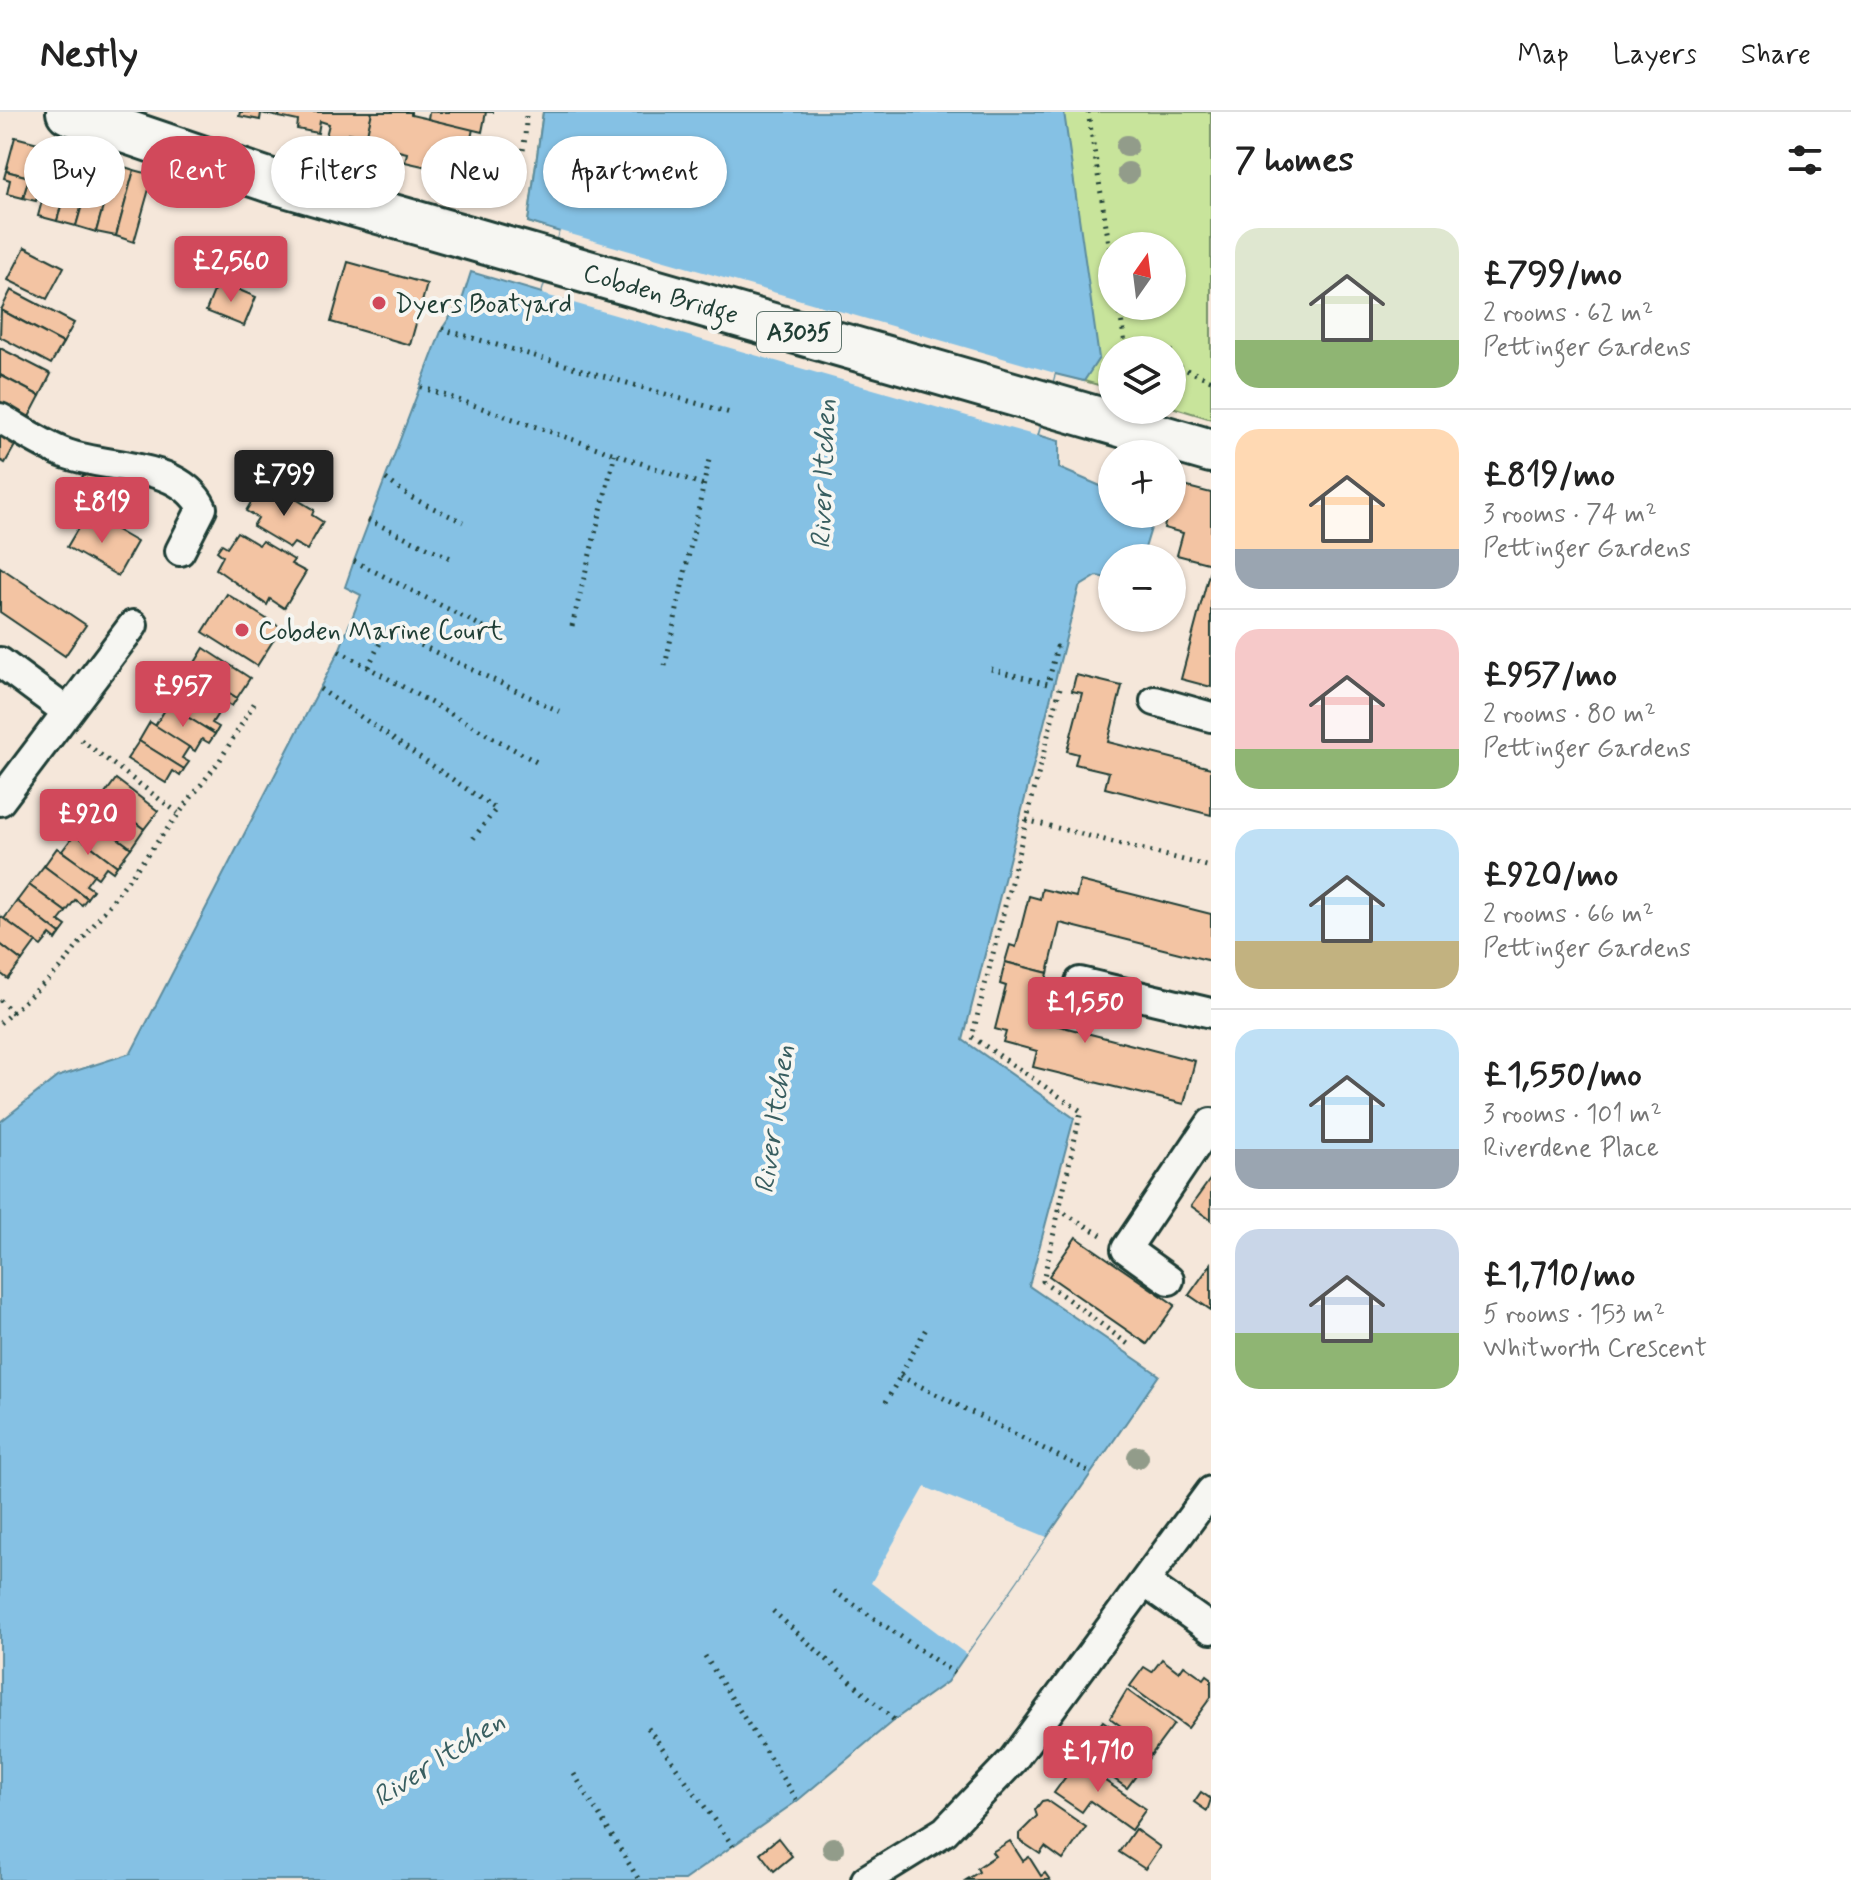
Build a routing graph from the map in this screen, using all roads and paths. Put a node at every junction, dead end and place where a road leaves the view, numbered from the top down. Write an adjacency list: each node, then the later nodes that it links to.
1 (68, 112): 12 (main road, Cobden Bridge / A3035)
2 (526, 112): 4 (path)
3 (1088, 112): 5 (path)
4 (525, 136)
5 (1107, 232)
6 (442, 329): 10 (path)
7 (1186, 370): 8 (path)
8 (1211, 380)
9 (421, 387): 13 (path)
10 (730, 413)
11 (0, 418): 19 (street)
12 (1211, 451)
13 (615, 454): 16 (path); 23 (path)
14 (710, 455): 16 (path)
15 (386, 479): 18 (path)
16 (704, 485): 28 (path)
17 (368, 520): 20 (path)
18 (463, 522)
19 (180, 551)
20 (455, 560)
21 (354, 561): 24 (path)
22 (133, 625): 36 (street)
23 (572, 626)
24 (501, 636)
25 (1063, 649): 30 (path)
26 (339, 651): 29 (path)
27 (0, 662): 36 (street)
28 (665, 666)
29 (368, 667): 35 (path); 38 (path)
30 (991, 669)
31 (1060, 688): 41 (path)
32 (320, 689): 42 (path)
33 (1155, 701): 37 (street)
34 (255, 702): 40 (path)
35 (565, 714)
36 (62, 717): 39 (street); 40 (path)
37 (1211, 717)
38 (540, 764)
39 (0, 801)
40 (178, 813): 46 (path)
41 (1026, 820): 43 (path); 50 (path)
42 (472, 840)
43 (1211, 867)
44 (1080, 982): 47 (street)
45 (0, 1000): 46 (path)
46 (13, 1013): 48 (path)
47 (1211, 1013)
48 (0, 1023)
49 (1211, 1123): 51 (street)
50 (1059, 1210): 51 (path); 54 (path)
51 (1126, 1249): 52 (street)
52 (1169, 1280)
53 (928, 1325): 55 (path)
54 (1128, 1344)
55 (900, 1376): 56 (path); 57 (path)
56 (886, 1402)
57 (1092, 1473)
58 (1211, 1491): 59 (street)
59 (1146, 1583): 62 (street); 71 (street)
60 (834, 1591): 64 (path)
61 (773, 1611): 65 (path)
62 (1211, 1629)
63 (705, 1656): 68 (path)
64 (954, 1673)
65 (894, 1720)
66 (648, 1728): 69 (path)
67 (574, 1774): 70 (path)
68 (797, 1801)
69 (733, 1846)
70 (639, 1880)
71 (866, 1880)

